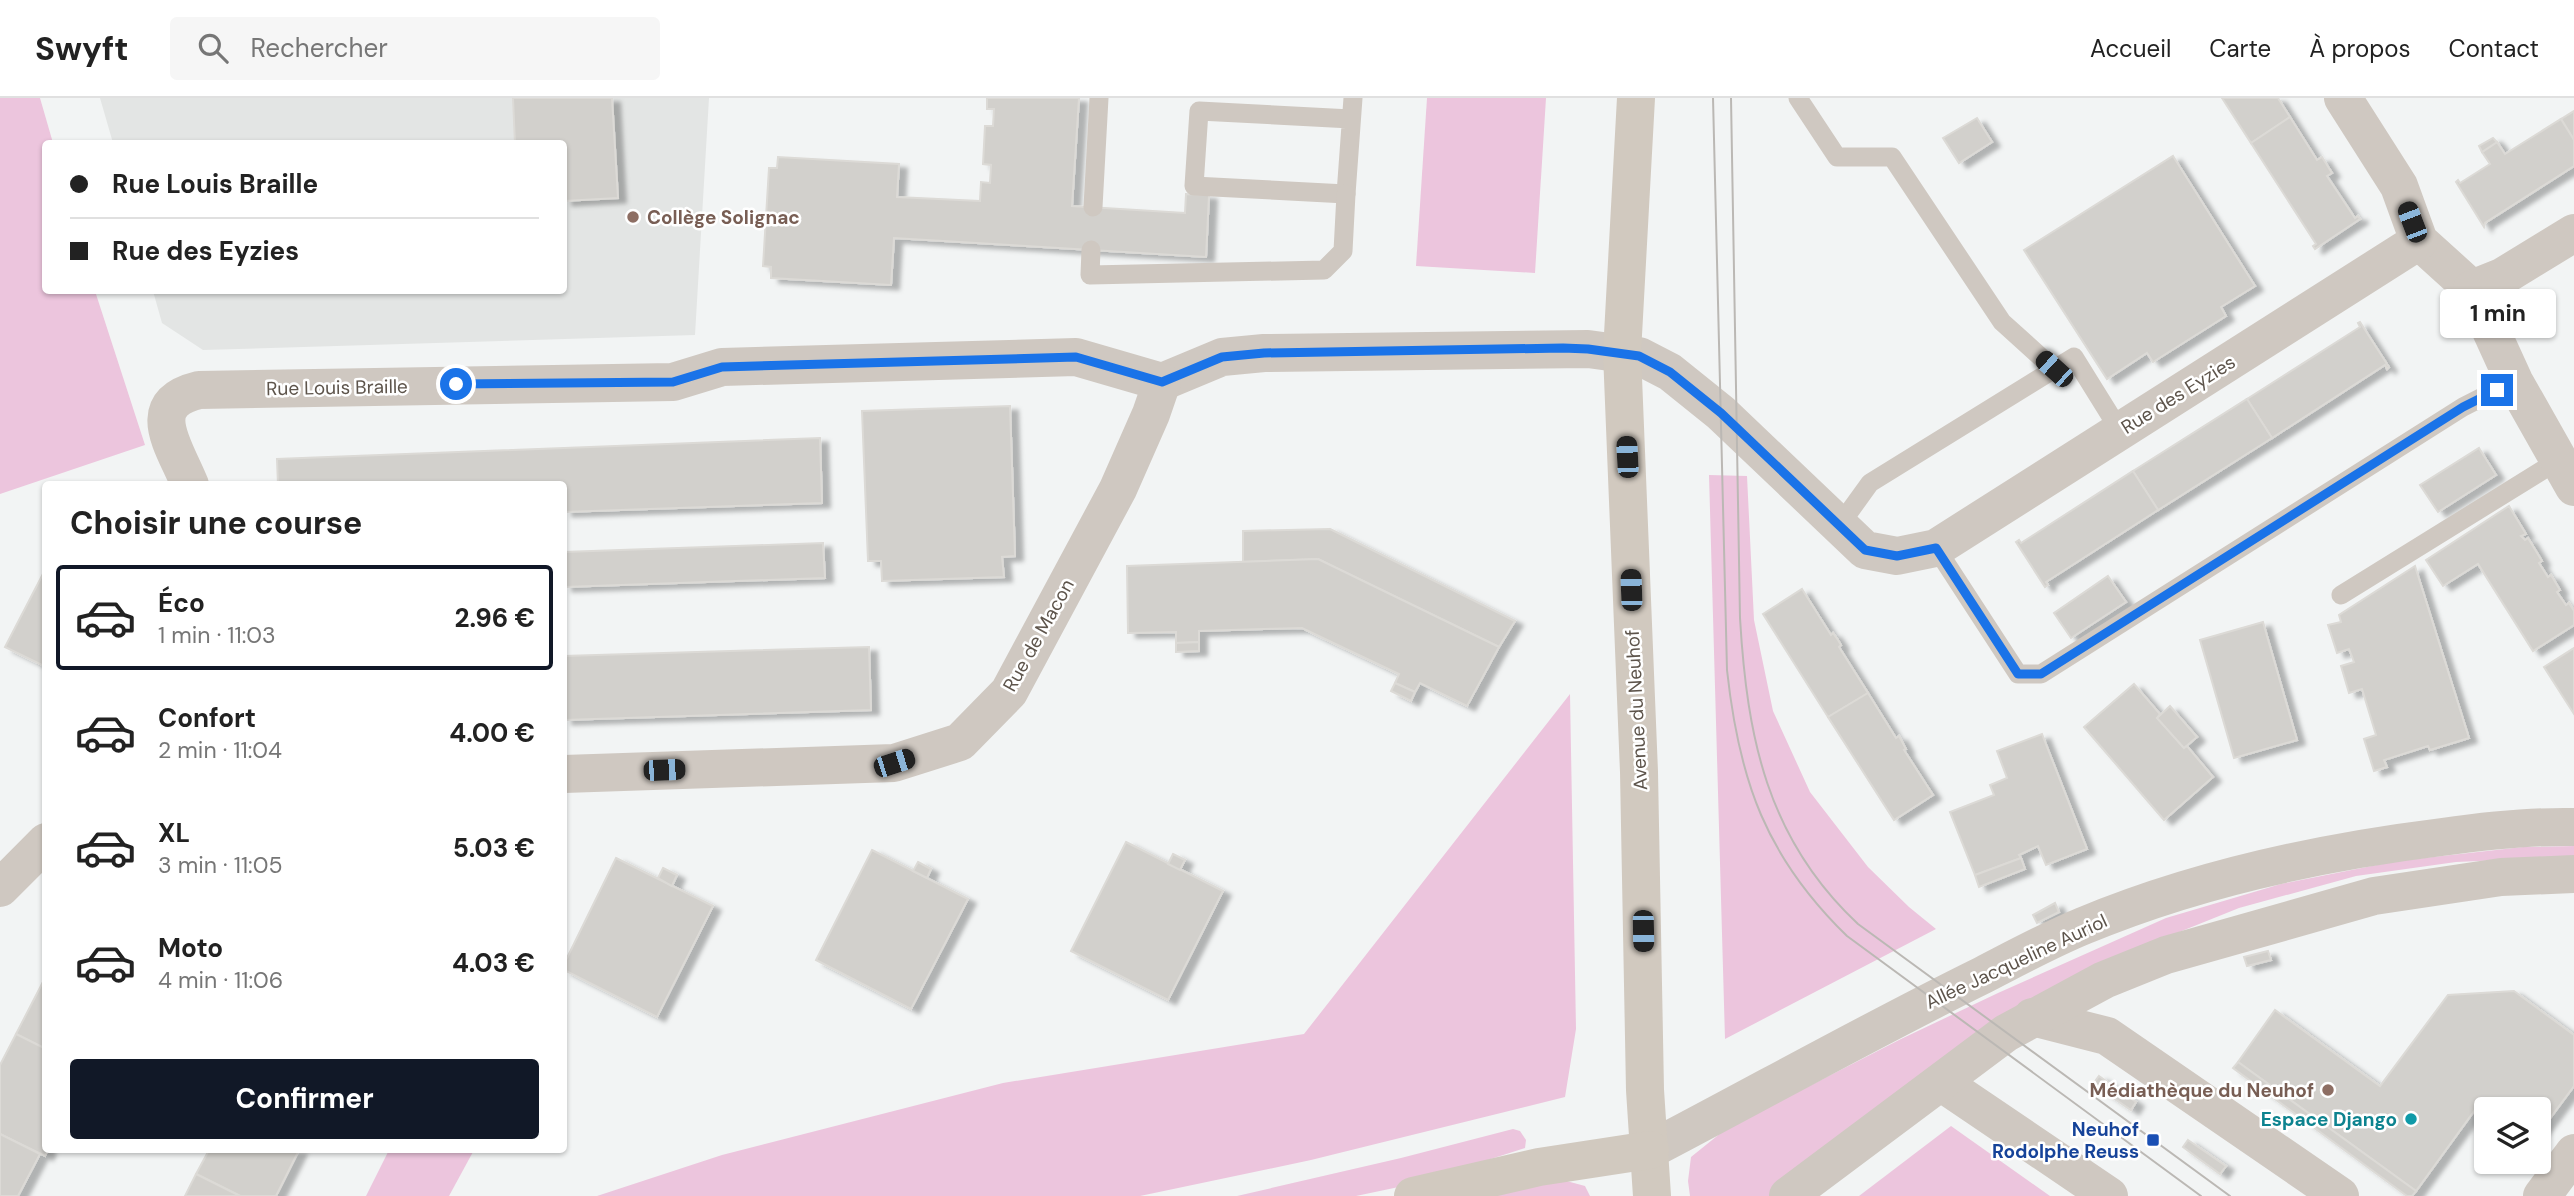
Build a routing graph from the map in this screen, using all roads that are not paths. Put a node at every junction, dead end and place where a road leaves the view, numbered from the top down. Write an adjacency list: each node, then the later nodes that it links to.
1 (1099, 98): 8 (lane)
2 (1353, 98): 6 (lane)
3 (1636, 98): 13 (street, Avenue du Neuhof)
4 (1798, 98): 14 (lane)
5 (2343, 98): 10 (street)
6 (1351, 120): 7 (lane); 7 (lane)
7 (1346, 194): 11 (lane)
8 (1093, 207)
9 (2574, 233): 12 (street)
10 (2419, 241): 12 (street); 17 (street, Rue des Eyzies)
11 (1091, 250)
12 (2473, 289): 15 (street)
13 (1622, 353): 16 (street); 20 (street, Rue des Eyzies); 30 (street, Avenue du Neuhof)
14 (2054, 369): 17 (lane); 20 (lane)
15 (2514, 381): 18 (street); 21 (lane)
16 (1162, 382): 19 (street, Rue Louis Braille); 23 (street, Rue de Macon)
17 (2120, 431): 21 (street, Rue des Eyzies)
18 (2566, 474): 22 (lane)
19 (188, 481)
20 (1839, 526): 21 (street, Rue des Eyzies)
21 (1936, 548)
22 (2341, 595)
23 (567, 774)
24 (2574, 827): 30 (street, Allée Jacqueline Auriol)
25 (42, 846): 27 (street)
26 (2574, 874): 28 (street)
27 (0, 888)
28 (2032, 1017): 29 (street); 36 (street)
29 (1942, 1083): 34 (street); 35 (street)
30 (1650, 1150): 32 (street); 33 (street, Avenue du Neuhof)
31 (2574, 1153): 37 (street)
32 (1413, 1196)
33 (1653, 1196)
34 (1787, 1196)
35 (2109, 1196)
36 (2340, 1196)
37 (2542, 1196)

